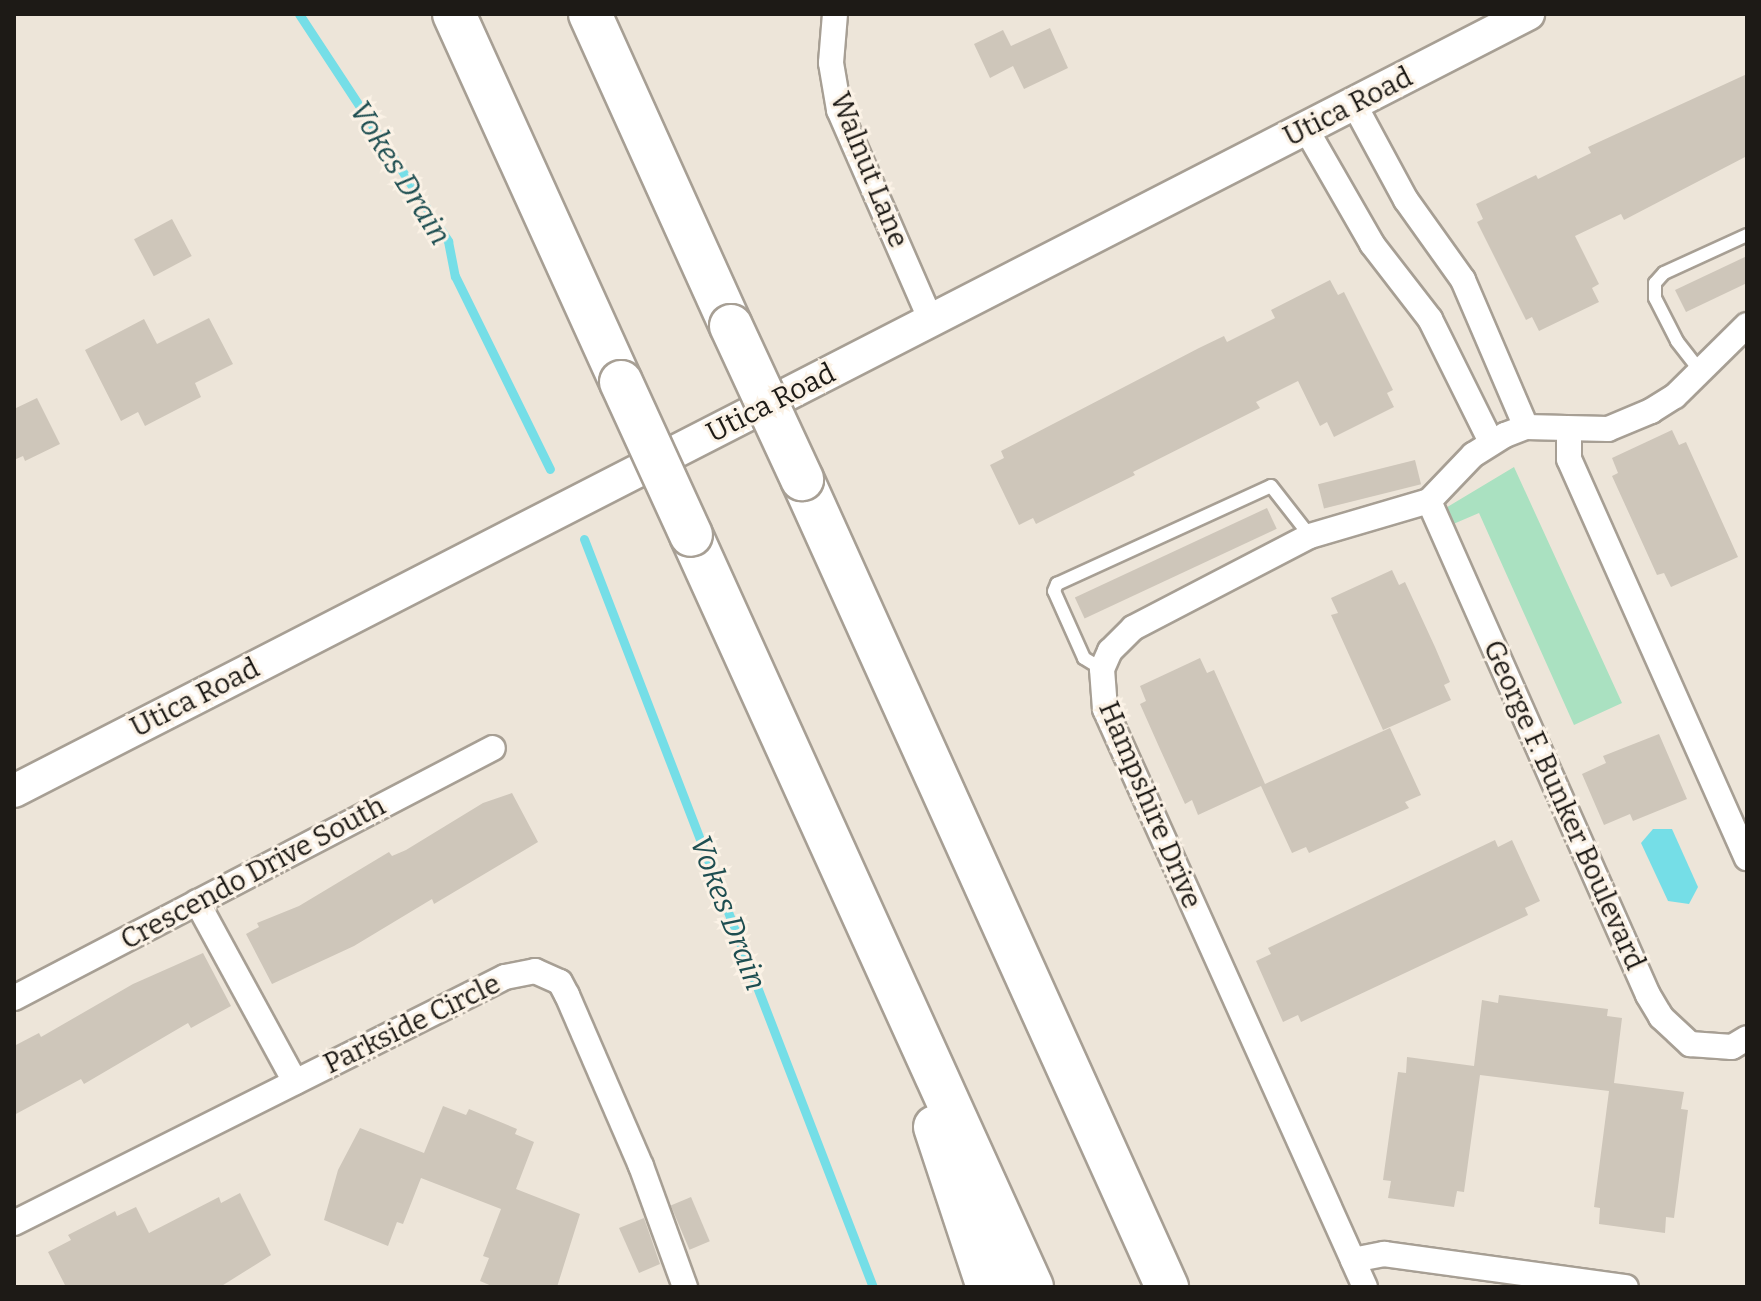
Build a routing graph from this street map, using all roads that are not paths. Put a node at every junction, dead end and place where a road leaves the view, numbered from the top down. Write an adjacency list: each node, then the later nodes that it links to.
1 (454, 14): 20 (highway, bridge)
2 (590, 14): 29 (highway, bridge)
3 (835, 14): 8 (street, Walnut Lane)
4 (1528, 14): 5 (street, Utica Road)
5 (1354, 104): 6 (street, Utica Road); 12 (street)
6 (1306, 129): 8 (street, Utica Road); 12 (street)
7 (1747, 235): 10 (lane)
8 (931, 321): 17 (street, Utica Road)
9 (1747, 325): 10 (street)
10 (1701, 372): 11 (street)
11 (1569, 430): 12 (street); 18 (street)
12 (1507, 435): 13 (street, Hampshire Drive)
13 (1429, 501): 14 (street, Hampshire Drive); 22 (street, George F. Bunker Boulevard)
14 (1310, 536): 15 (street, Hampshire Drive); 15 (lane)
15 (1102, 669): 25 (street, Hampshire Drive)
16 (493, 748): 19 (street, Crescendo Drive South)
17 (14, 791)
18 (1747, 858)
19 (197, 902): 21 (street, Crescendo Drive South); 23 (street)
20 (874, 944): 27 (highway); 28 (highway)
21 (14, 998)
22 (1747, 1038)
23 (295, 1082): 24 (street, Parkside Circle); 26 (street, Parkside Circle)
24 (14, 1223)
25 (1353, 1260): 30 (street, Hampshire Drive); 31 (street)
26 (685, 1287)
27 (988, 1287)
28 (1032, 1287)
29 (1167, 1287)
30 (1365, 1287)
31 (1626, 1287)

